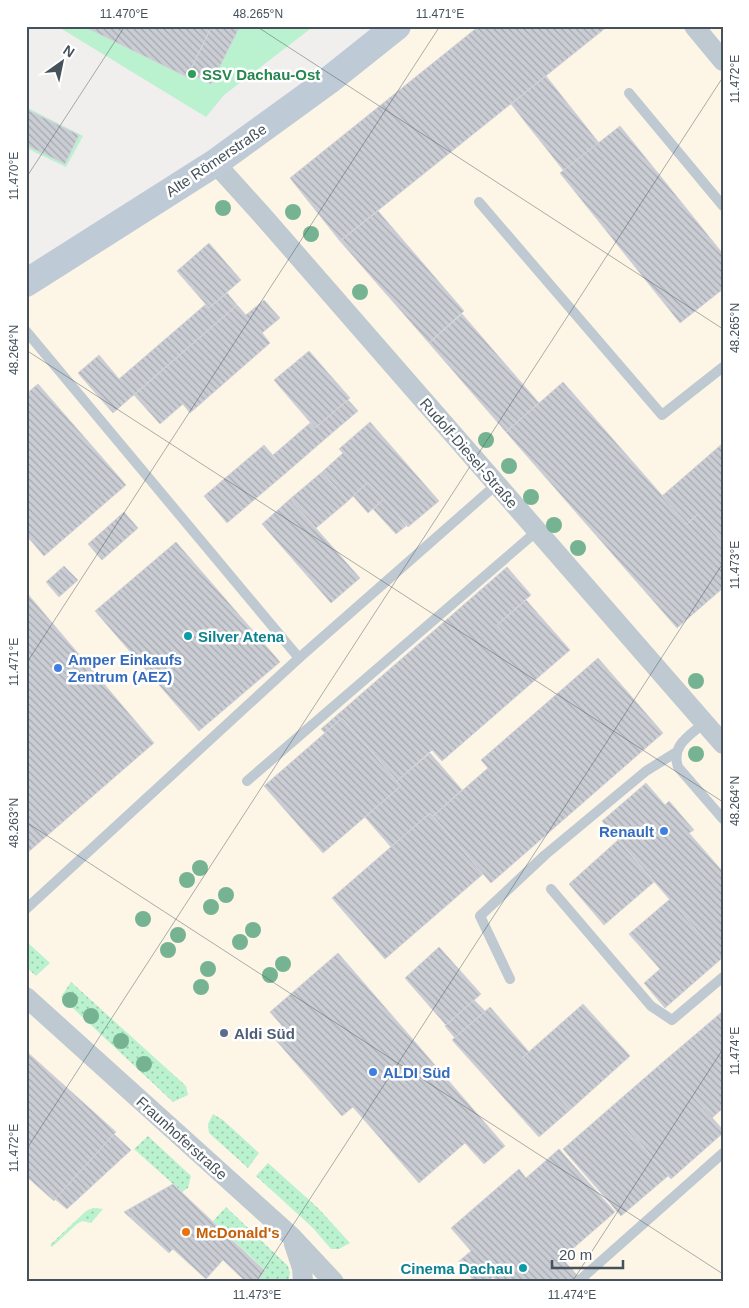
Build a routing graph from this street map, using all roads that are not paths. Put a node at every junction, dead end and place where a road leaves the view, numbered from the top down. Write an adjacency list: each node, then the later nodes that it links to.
1 (397, 26): 5 (main road, Alte Römerstraße)
2 (694, 26): 3 (street)
3 (723, 61)
4 (629, 92): 7 (lane)
5 (215, 163): 8 (main road, Alte Römerstraße); 11 (street, Rudolf-Diesel-Straße)
6 (479, 202): 10 (lane)
7 (723, 206)
8 (26, 283)
9 (26, 331): 13 (lane)
10 (723, 367)
11 (497, 484): 12 (street, Rudolf-Diesel-Straße); 13 (lane)
12 (537, 531): 14 (street, Rudolf-Diesel-Straße); 17 (lane)
13 (299, 658): 20 (lane)
14 (704, 723): 15 (street, Rudolf-Diesel-Straße); 16 (lane)
15 (723, 744)
16 (675, 753): 18 (lane); 22 (lane)
17 (248, 781)
18 (723, 819)
19 (551, 889): 21 (lane)
20 (26, 909)
21 (723, 976)
22 (510, 979)
23 (26, 998): 25 (street, Fraunhoferstraße)
24 (723, 1154): 26 (lane)
25 (292, 1237): 27 (street); 28 (street, Fraunhoferstraße)
26 (581, 1280)
27 (303, 1282)
28 (334, 1282)

